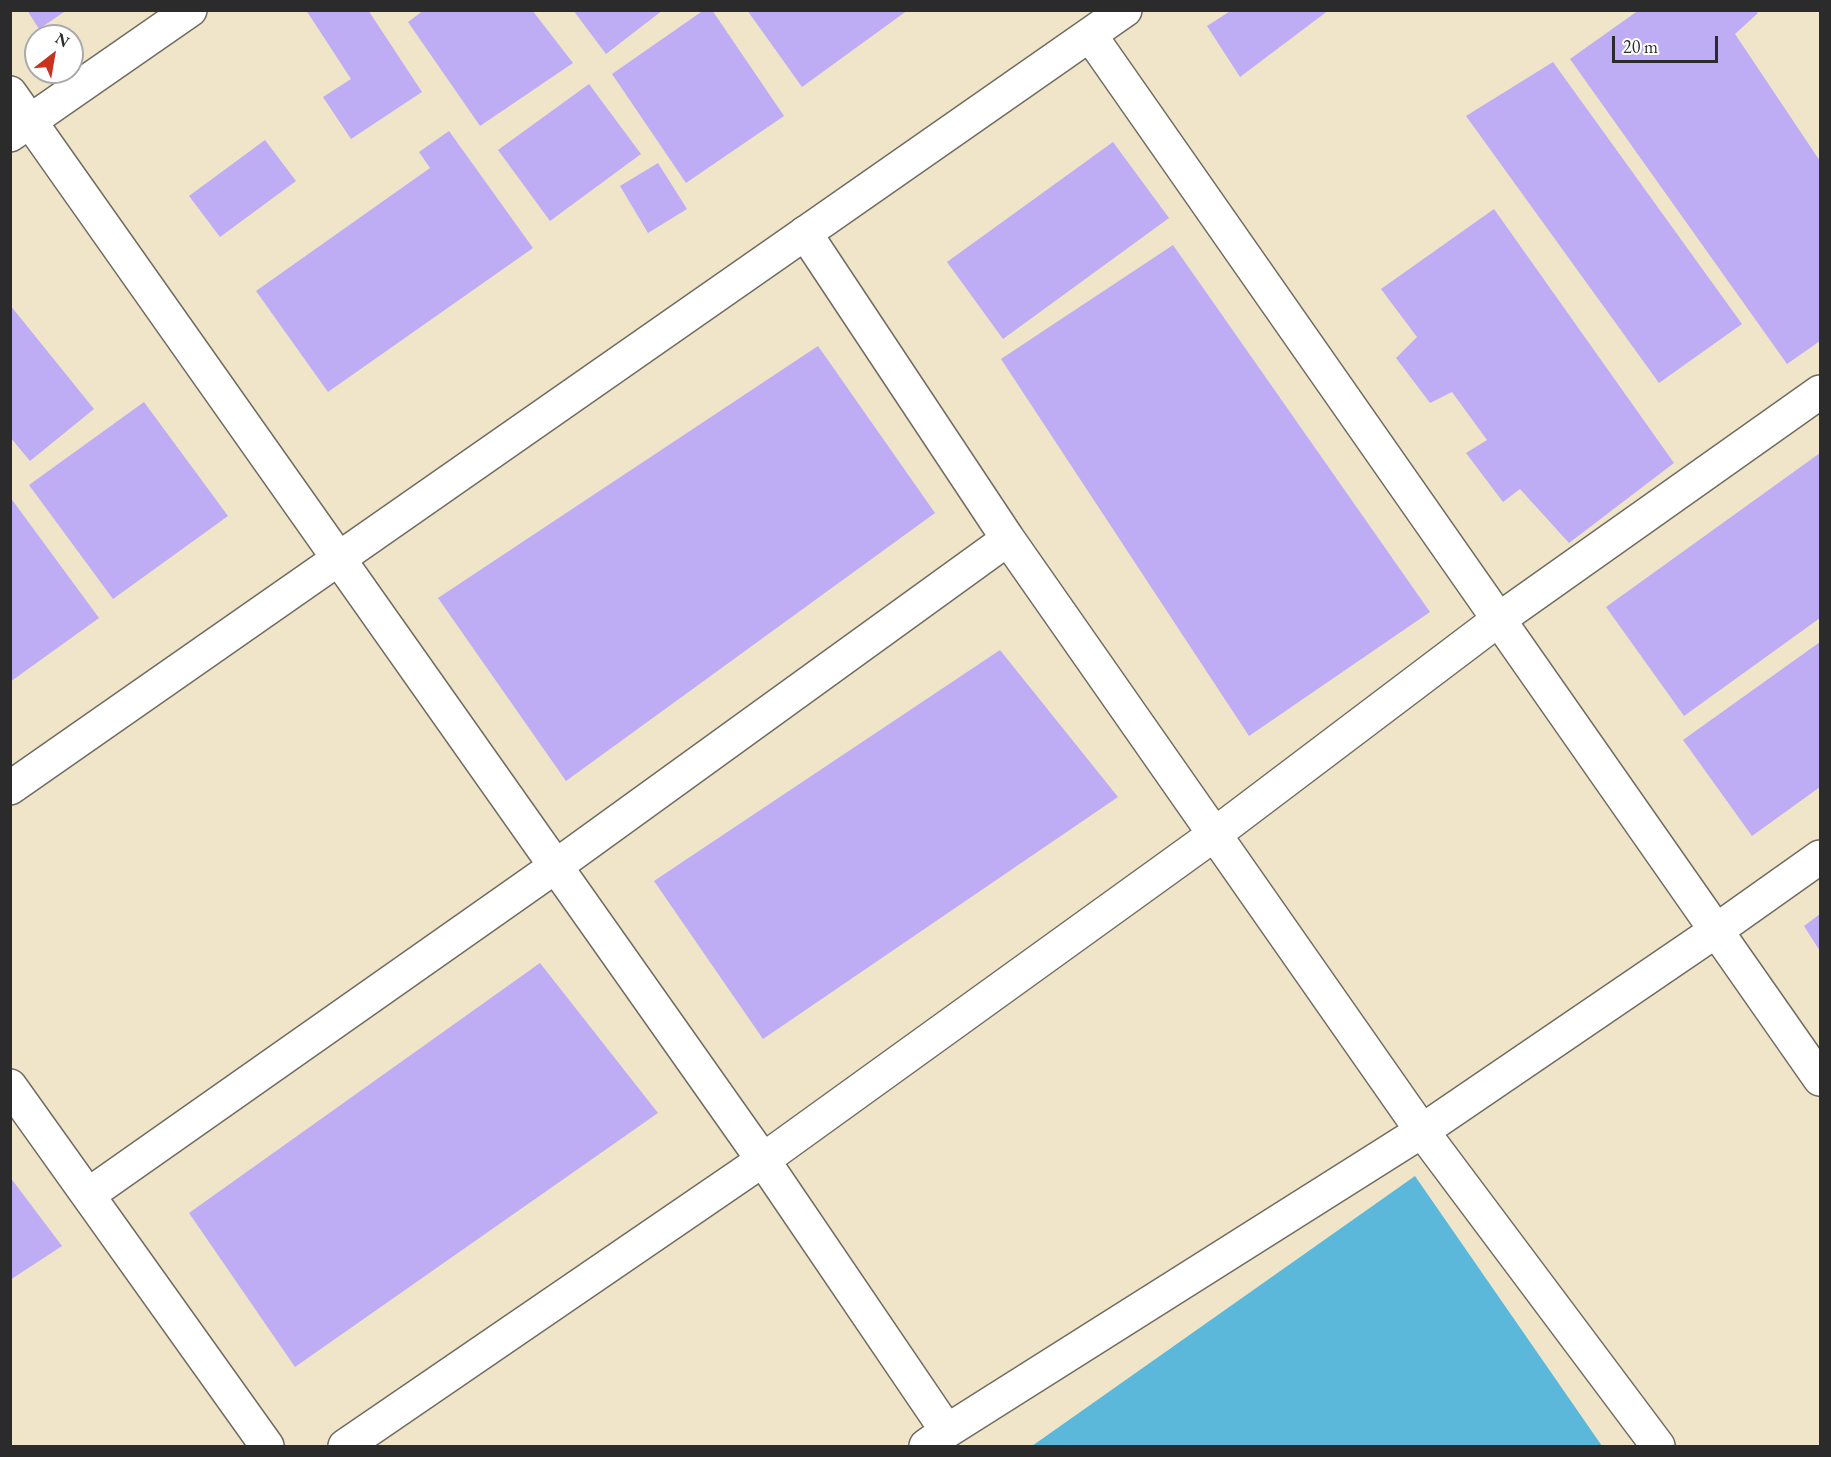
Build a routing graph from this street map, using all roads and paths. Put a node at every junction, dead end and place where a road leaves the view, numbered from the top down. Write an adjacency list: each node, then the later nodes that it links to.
1 (190, 10): 5 (street)
2 (1125, 10): 3 (street)
3 (1090, 35): 6 (street); 10 (street)
4 (10, 93): 5 (street)
5 (20, 128): 9 (street)
6 (805, 234): 8 (street); 9 (street)
7 (1821, 392): 10 (street)
8 (1008, 539): 12 (street); 14 (street)
9 (339, 559): 11 (street); 14 (street)
10 (1498, 620): 12 (street); 15 (street)
11 (10, 788)
12 (1215, 834): 18 (street); 19 (street)
13 (1821, 856): 15 (street)
14 (556, 866): 19 (street); 20 (street)
15 (1717, 930): 16 (street); 18 (street)
16 (1821, 1079)
17 (10, 1086): 20 (street)
18 (1422, 1131): 21 (street); 24 (street)
19 (763, 1160): 21 (street); 23 (street)
20 (88, 1195): 22 (street)
21 (937, 1439)
22 (267, 1446)
23 (345, 1446)
24 (1658, 1446)

